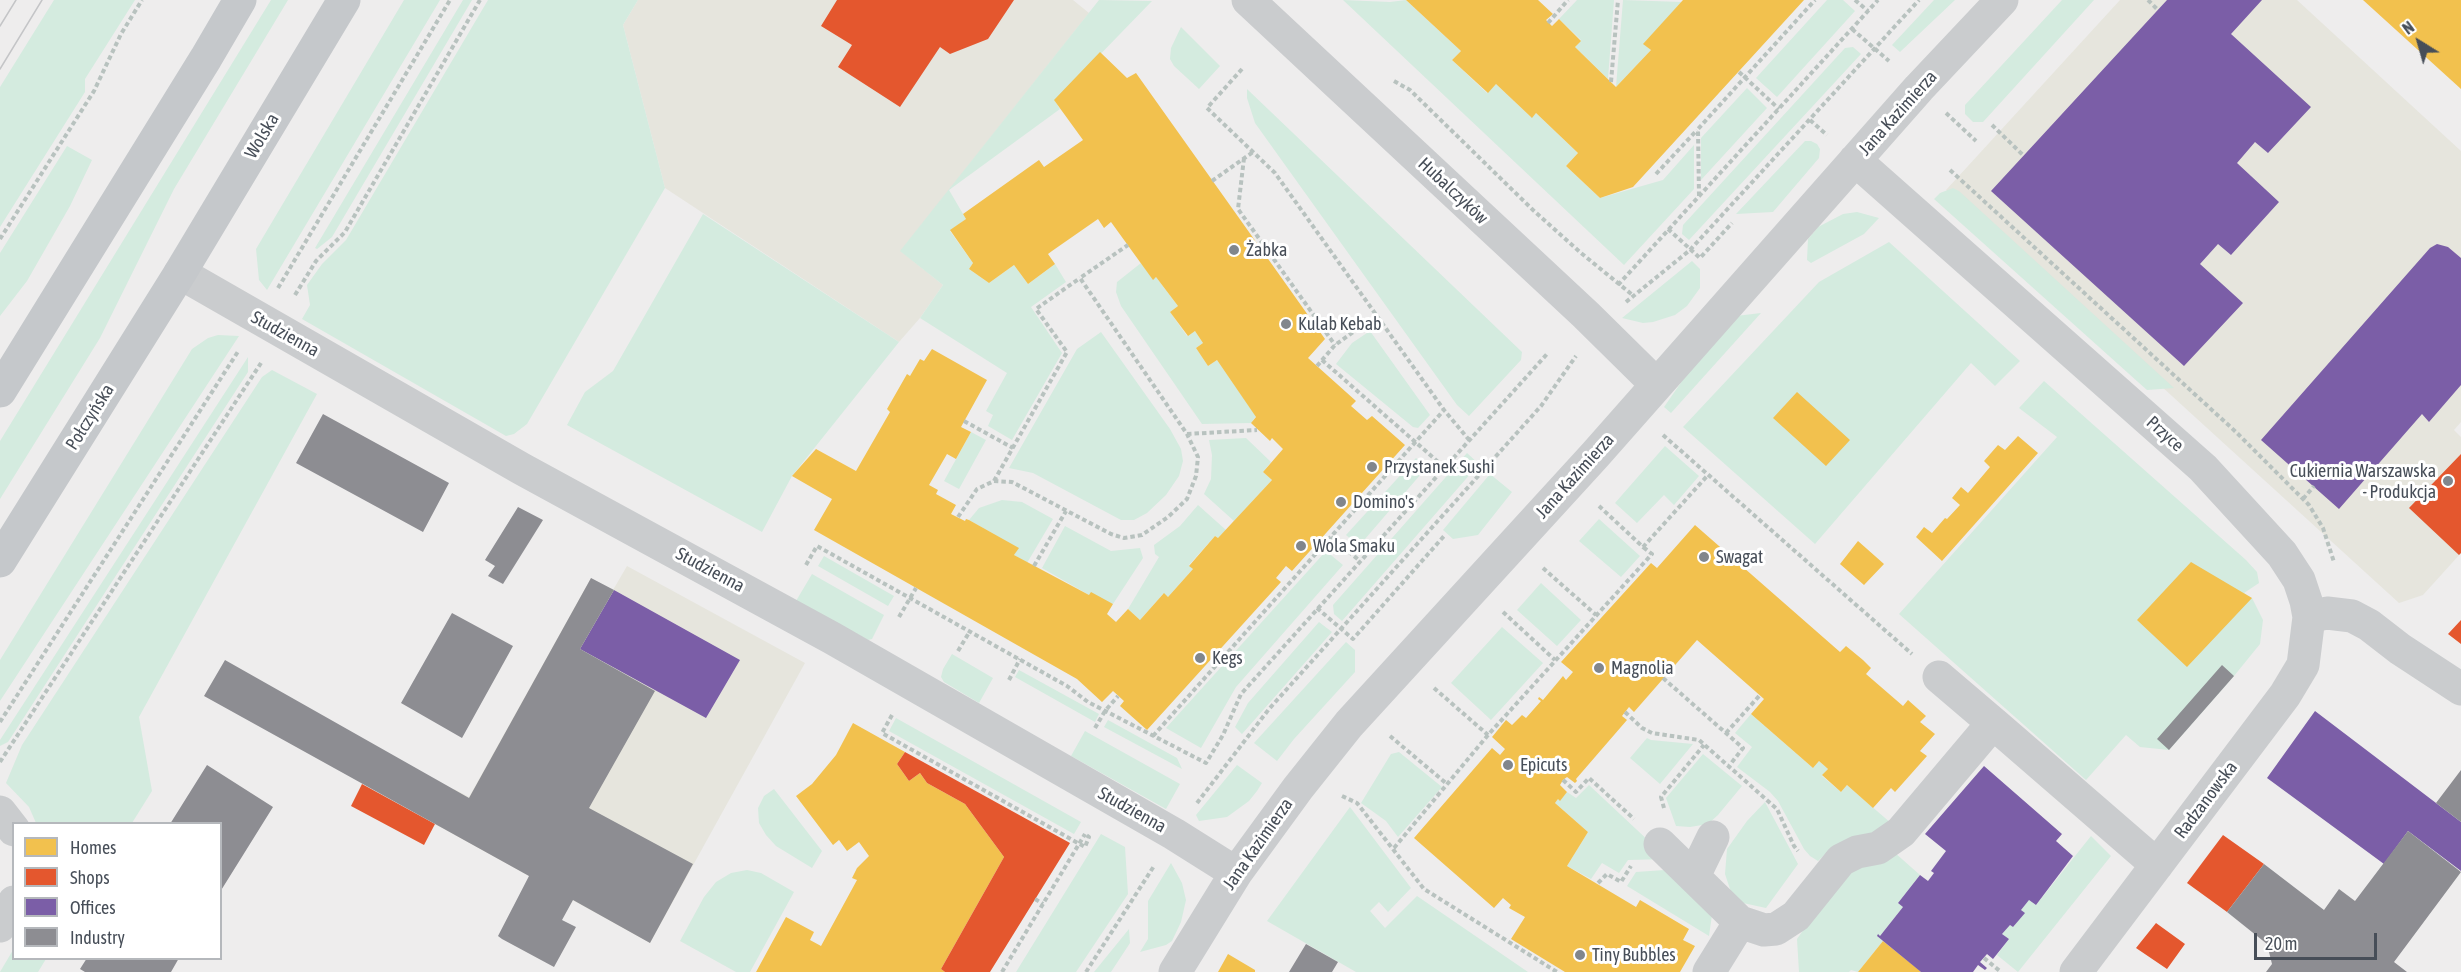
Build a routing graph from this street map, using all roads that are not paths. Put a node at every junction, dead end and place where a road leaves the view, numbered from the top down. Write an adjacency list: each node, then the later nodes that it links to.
1 (240, 0): 8 (main road)
2 (344, 0): 6 (main road, Wolska)
3 (1248, 0): 7 (street, Hubalczyków)
4 (2002, 0): 5 (street, Jana Kazimierza)
5 (1856, 160): 7 (street, Jana Kazimierza); 10 (street, Przyce)
6 (180, 273): 9 (main road, Połczyńska); 19 (street, Studzienna)
7 (1657, 385): 19 (street, Jana Kazimierza)
8 (0, 391)
9 (0, 561)
10 (2309, 617): 12 (street); 18 (street, Radzanowska)
11 (1939, 677): 13 (street)
12 (2461, 689)
13 (1994, 723): 18 (street); 22 (street)
14 (0, 812): 15 (street)
15 (12, 827)
16 (1713, 837): 20 (street)
17 (1660, 844): 20 (street)
18 (2157, 865): 26 (street, Radzanowska)
19 (1236, 873): 24 (street, Jana Kazimierza)
20 (1694, 876): 22 (street)
21 (12, 905): 23 (street)
22 (1740, 922): 25 (street)
23 (0, 926)
24 (1175, 972)
25 (1709, 972)
26 (2076, 972)

